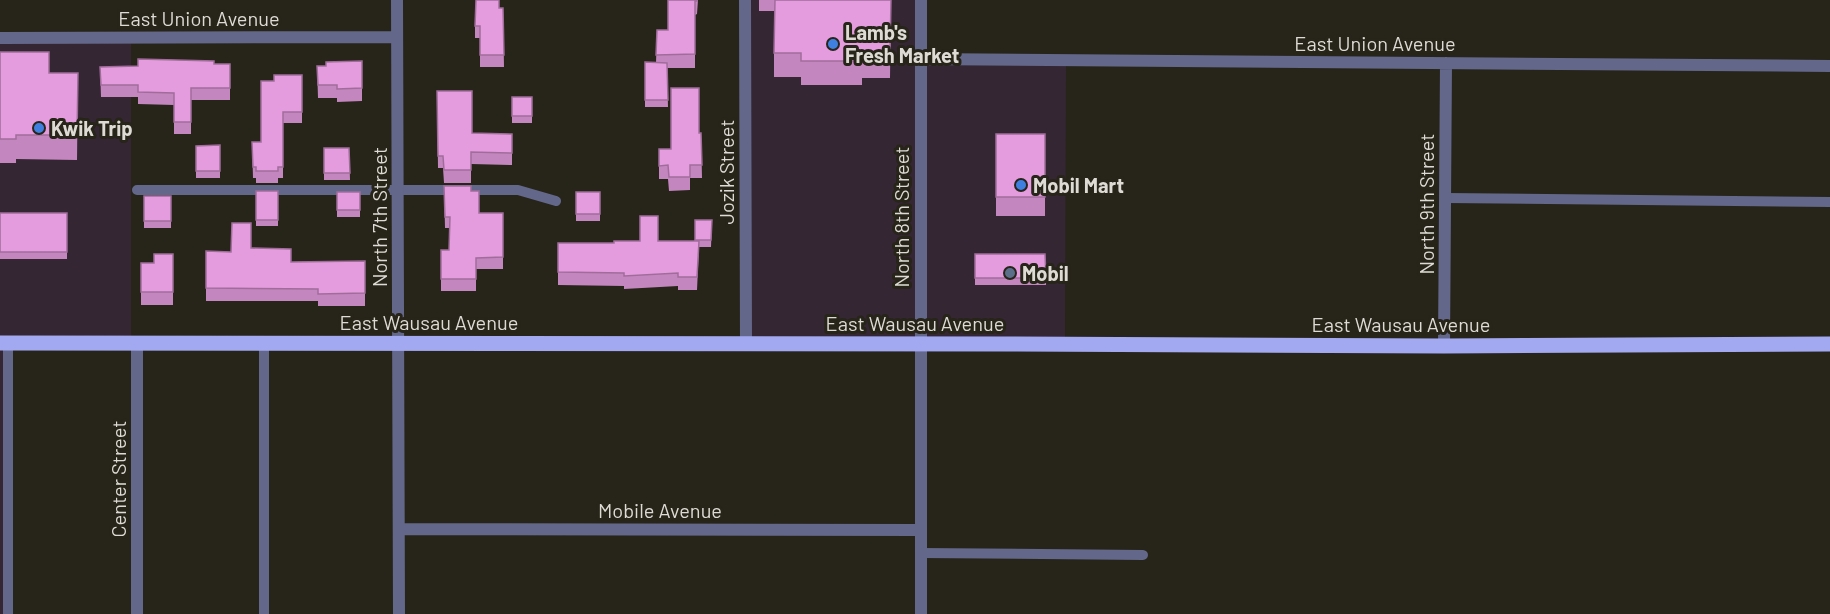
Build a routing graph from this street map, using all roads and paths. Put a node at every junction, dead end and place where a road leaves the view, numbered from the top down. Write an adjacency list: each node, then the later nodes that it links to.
1 (397, 0): 4 (street, North 7th Street)
2 (745, 0): 16 (street, Jozik Street)
3 (921, 0): 6 (street, North 8th Street)
4 (398, 37): 5 (street, East Union Avenue); 9 (street, North 7th Street)
5 (0, 38)
6 (920, 59): 7 (street, East Union Avenue); 19 (street, North 8th Street)
7 (1446, 63): 8 (street, East Union Avenue); 11 (street, North 9th Street)
8 (1830, 66)
9 (398, 189): 10 (lane); 12 (lane); 18 (street, North 7th Street)
10 (137, 190)
11 (1446, 198): 13 (lane); 21 (street, North 9th Street)
12 (556, 201)
13 (1830, 202)
14 (137, 343): 15 (main road, East Wausau Avenue); 17 (main road, East Wausau Avenue); 27 (street, Center Street)
15 (264, 343): 18 (main road, East Wausau Avenue); 28 (lane)
16 (746, 343): 18 (main road, East Wausau Avenue); 19 (main road, East Wausau Avenue)
17 (4, 344): 26 (lane)
18 (398, 344): 22 (street, North 7th Street)
19 (920, 344): 21 (main road, East Wausau Avenue); 23 (street, North 8th Street)
20 (1830, 344): 21 (main road, East Wausau Avenue)
21 (1444, 346)
22 (399, 529): 23 (street, Mobile Avenue); 29 (street, North 7th Street)
23 (921, 530): 24 (street, North 8th Street)
24 (921, 553): 25 (lane); 30 (street, North 8th Street)
25 (1143, 555)
26 (8, 614)
27 (137, 614)
28 (264, 614)
29 (399, 614)
30 (921, 614)

